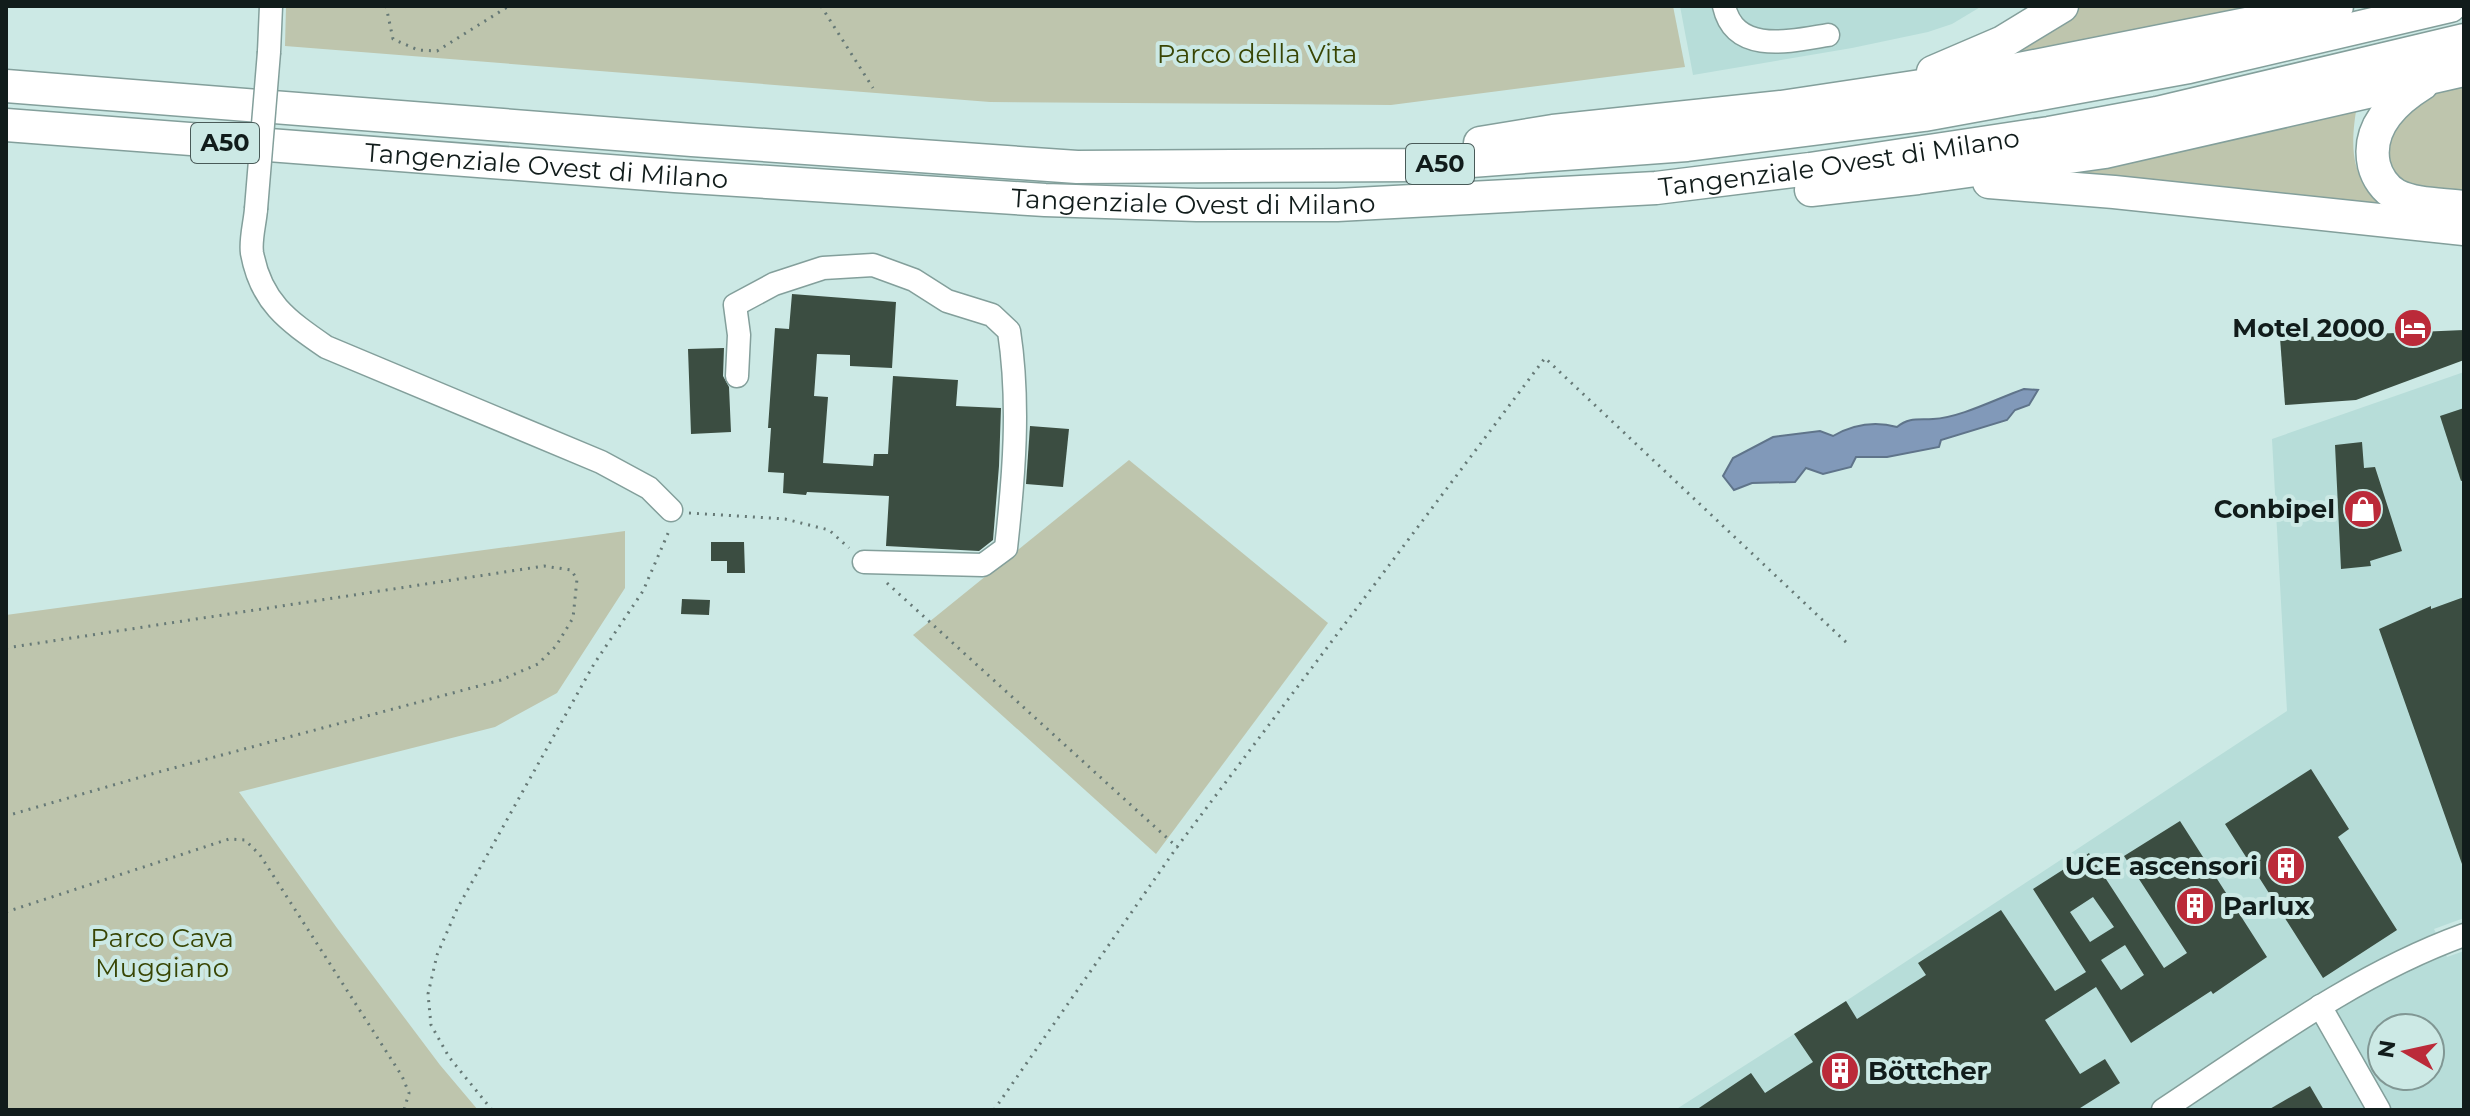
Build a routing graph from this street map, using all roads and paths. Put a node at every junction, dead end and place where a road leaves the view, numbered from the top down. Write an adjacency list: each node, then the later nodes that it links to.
1 (271, 6): 22 (street, bridge)
2 (386, 6): 3 (path)
3 (509, 6)
4 (821, 6): 13 (path)
5 (1724, 6): 9 (street)
6 (2062, 6): 14 (highway)
7 (2450, 6): 16 (highway, Tangenziale Ovest di Milano / A50)
8 (2319, 8): 14 (highway)
9 (1828, 35)
10 (2464, 40): 18 (highway, Tangenziale Ovest di Milano / A50)
11 (2464, 70): 17 (highway); 19 (highway)
12 (6, 86): 16 (highway, Tangenziale Ovest di Milano / A50)
13 (873, 88)
14 (1781, 107): 16 (highway)
15 (6, 125): 18 (highway, Tangenziale Ovest di Milano / A50)
16 (1417, 165)
17 (1918, 178): 18 (highway); 20 (highway)
18 (1656, 188)
19 (2464, 207)
20 (2464, 229)
21 (737, 376): 23 (street)
22 (671, 510): 23 (path); 32 (path)
23 (864, 562): 27 (path)
24 (1848, 644): 27 (path)
25 (6, 648): 26 (path)
26 (6, 816)
27 (1177, 847): 33 (path)
28 (6, 912): 31 (path)
29 (2464, 935): 30 (street)
30 (2320, 1006): 34 (street); 35 (street)
31 (404, 1110)
32 (492, 1110)
33 (994, 1110)
34 (2163, 1110)
35 (2379, 1110)

